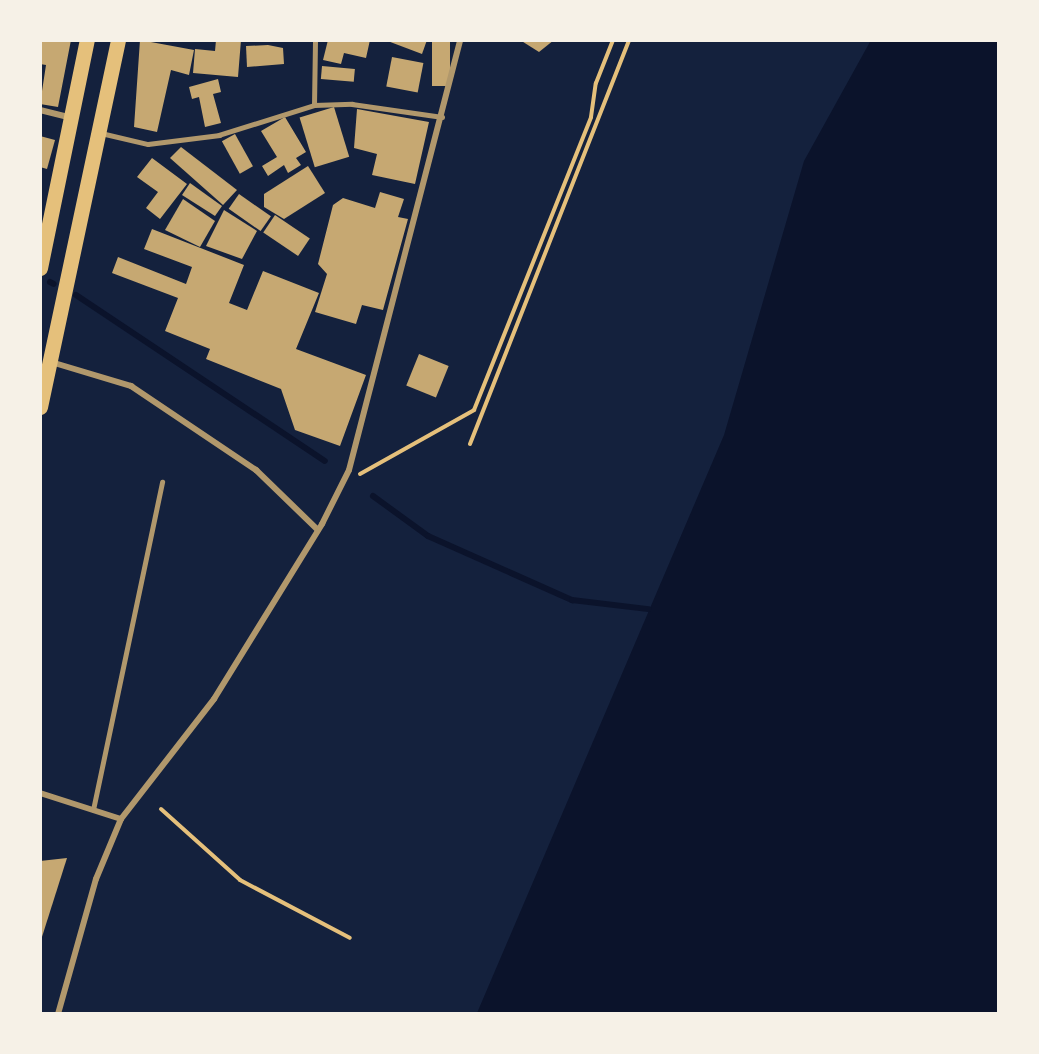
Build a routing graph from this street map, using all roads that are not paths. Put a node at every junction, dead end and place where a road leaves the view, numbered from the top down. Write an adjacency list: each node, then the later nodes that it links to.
1 (87, 40): 7 (main road)
2 (118, 40): 9 (main road)
3 (315, 40): 5 (lane)
4 (460, 40): 8 (street)
5 (314, 105): 8 (lane); 9 (lane)
6 (40, 110): 7 (street)
7 (71, 117): 10 (main road)
8 (442, 117): 14 (street)
9 (99, 133): 11 (main road)
10 (40, 268)
11 (50, 362): 12 (main road); 14 (street)
12 (40, 407)
13 (162, 482): 16 (lane)
14 (318, 530): 17 (street)
15 (40, 793): 16 (street)
16 (93, 810): 17 (street)
17 (121, 819): 18 (street)
18 (58, 1014)

